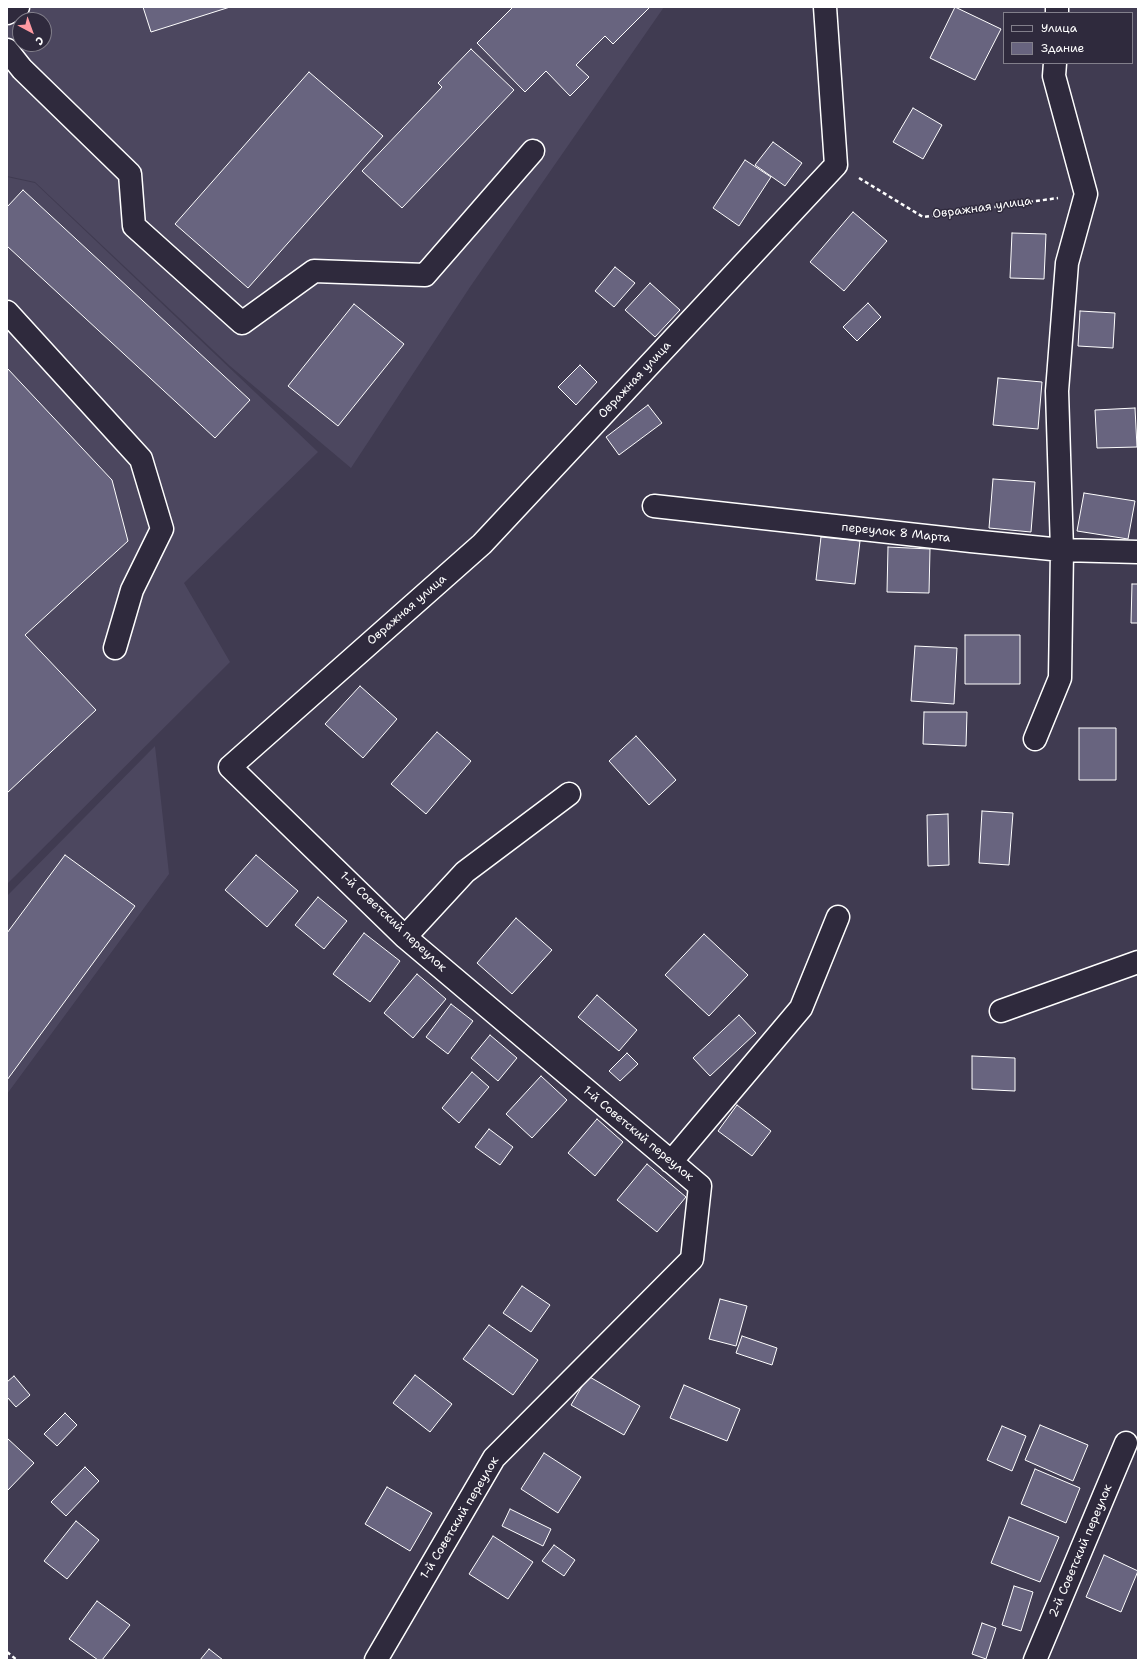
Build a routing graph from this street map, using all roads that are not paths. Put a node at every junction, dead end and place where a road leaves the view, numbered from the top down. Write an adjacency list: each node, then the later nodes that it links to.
1 (18, 7): 3 (street)
2 (825, 7): 13 (street, Овражная улица)
3 (7, 13)
4 (7, 50): 6 (street)
5 (1055, 64): 9 (street)
6 (533, 151)
7 (7, 312): 11 (street)
8 (654, 506): 9 (street, переулок 8 Марта)
9 (1062, 550): 10 (street, переулок 8 Марта); 12 (street)
10 (1138, 552)
11 (116, 648)
12 (1035, 739)
13 (230, 767): 16 (street, 1-й Советский переулок)
14 (569, 794): 16 (street)
15 (838, 917): 19 (street)
16 (405, 937): 19 (street, 1-й Советский переулок)
17 (1138, 962): 18 (street)
18 (1001, 1011)
19 (671, 1162): 21 (street, 1-й Советский переулок)
20 (1126, 1443): 22 (street, 2-й Советский переулок)
21 (376, 1660)
22 (1035, 1660)

